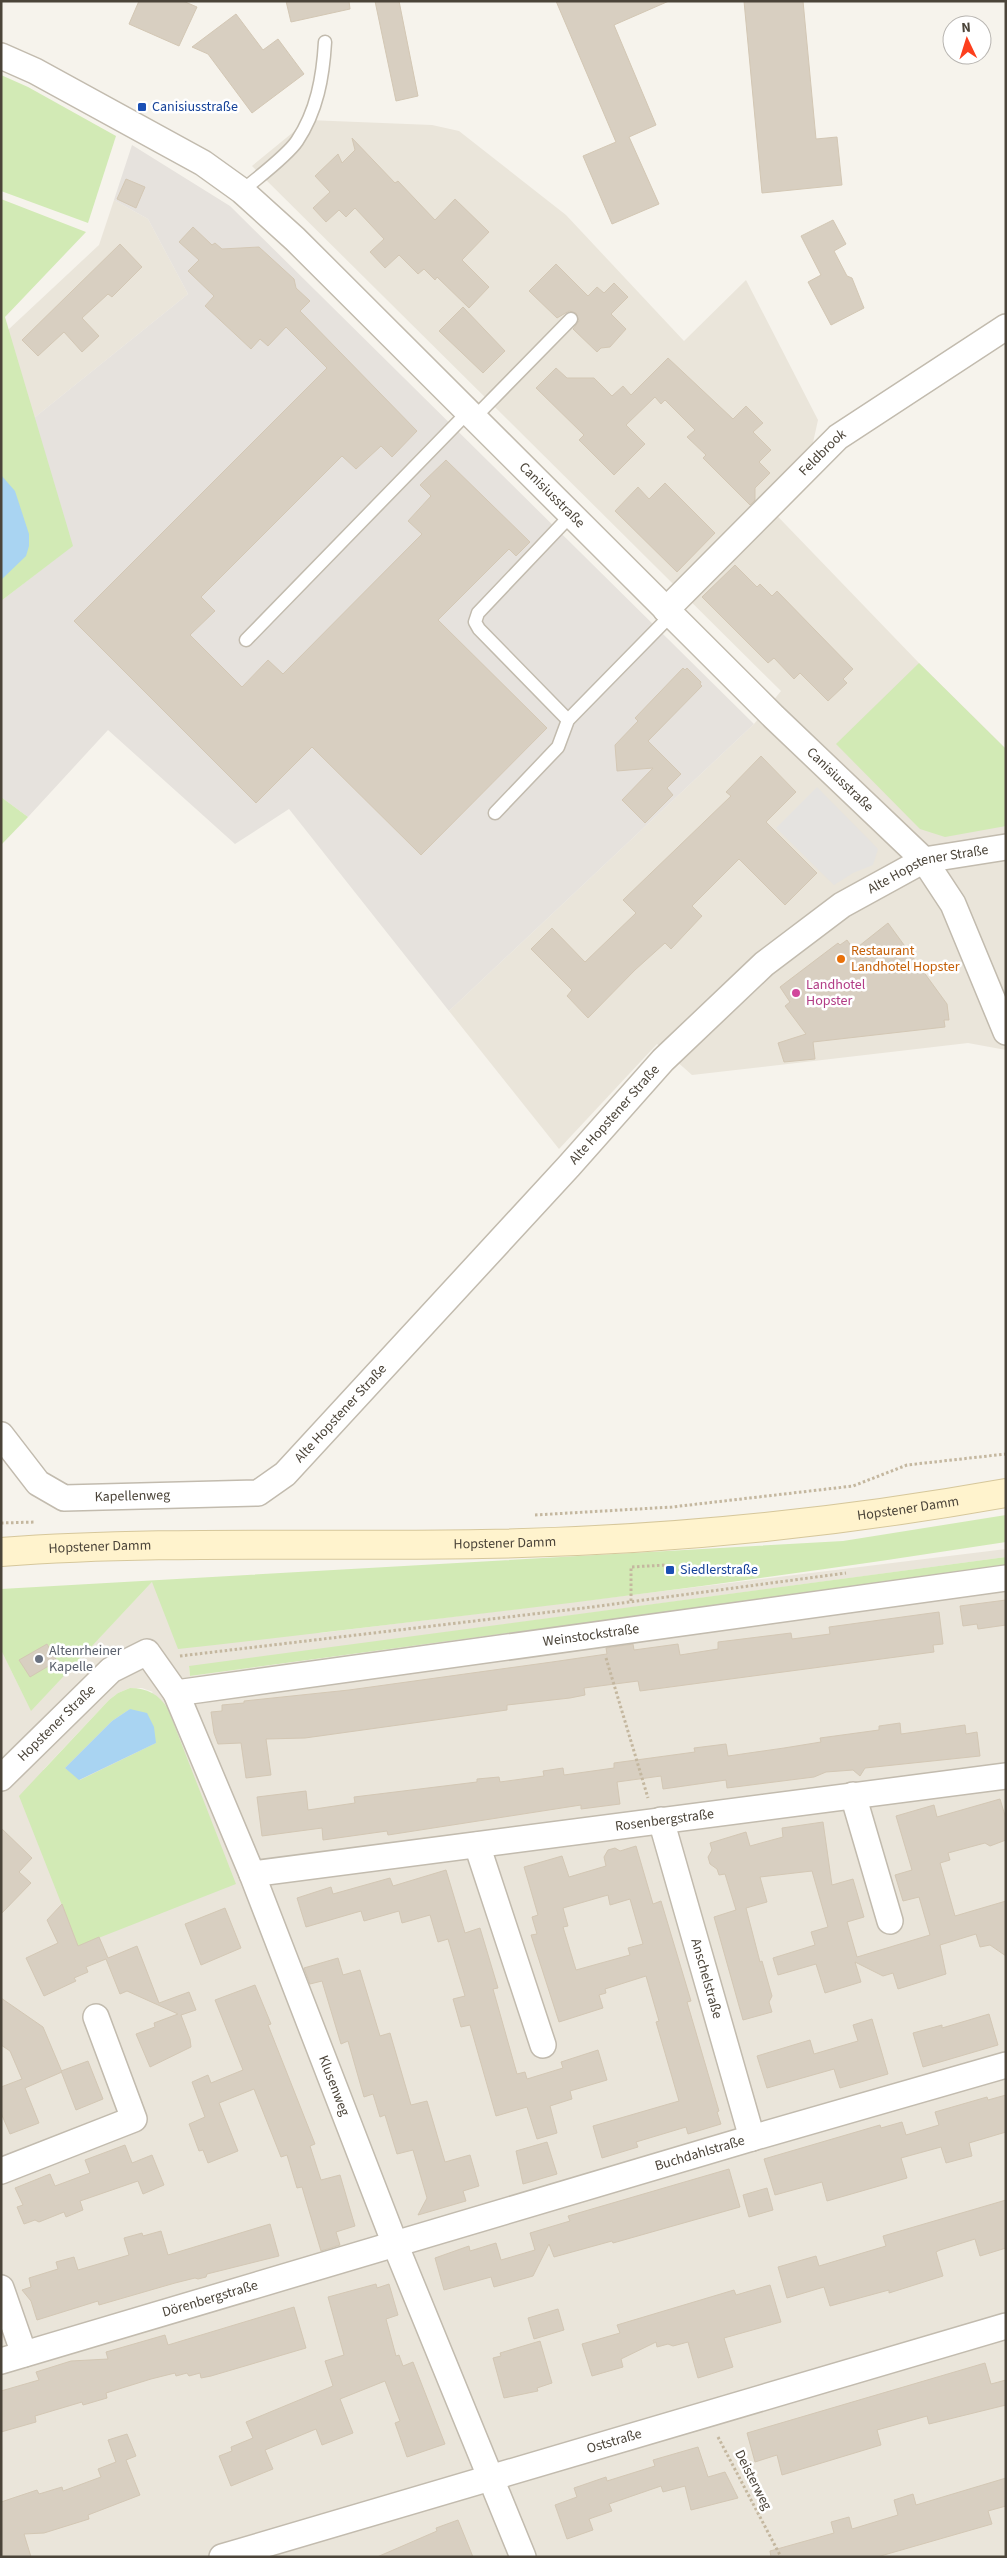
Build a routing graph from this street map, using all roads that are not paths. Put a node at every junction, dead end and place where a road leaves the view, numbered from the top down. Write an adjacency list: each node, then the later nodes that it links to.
1 (325, 42): 3 (lane)
2 (1, 56): 3 (street, Canisiusstraße)
3 (242, 191): 6 (street, Canisiusstraße)
4 (571, 319): 6 (lane)
5 (1006, 327): 8 (street, Feldbrook)
6 (471, 415): 7 (street, Canisiusstraße); 9 (lane)
7 (571, 515): 8 (street, Canisiusstraße); 10 (lane)
8 (669, 613): 10 (lane); 13 (street, Canisiusstraße)
9 (246, 640)
10 (568, 720): 11 (lane)
11 (495, 812)
12 (1006, 847): 13 (street, Alte Hopstener Straße)
13 (924, 860): 14 (street, Canisiusstraße); 16 (street, Alte Hopstener Straße)
14 (1006, 1032)
15 (1, 1435): 16 (street, Kapellenweg)
16 (285, 1474)
17 (1006, 1493): 18 (main road, Hopstener Damm)
18 (1, 1552)
19 (1006, 1578): 20 (street, Weinstockstraße)
20 (176, 1693): 22 (street, Hopstener Straße); 26 (street, Klusenweg)
21 (1006, 1776): 23 (street, Rosenbergstraße)
22 (1, 1778)
23 (852, 1795): 24 (street, Rosenbergstraße); 27 (street)
24 (658, 1820): 25 (street, Rosenbergstraße); 31 (street, Anschelstraße)
25 (477, 1846): 26 (street, Rosenbergstraße); 29 (street)
26 (252, 1874): 33 (street, Klusenweg)
27 (890, 1921)
28 (96, 2017): 32 (street)
29 (543, 2045)
30 (1006, 2066): 31 (street, Buchdahlstraße)
31 (752, 2138): 33 (street, Buchdahlstraße)
32 (1, 2171)
33 (395, 2244): 36 (street, Dörenbergstraße); 37 (street, Klusenweg)
34 (1, 2288): 36 (street, Dörenbergstraße)
35 (1006, 2326): 37 (street, Oststraße)
36 (13, 2358)
37 (490, 2479): 38 (street, Oststraße); 39 (street, Klusenweg)
38 (227, 2556)
39 (523, 2557)

